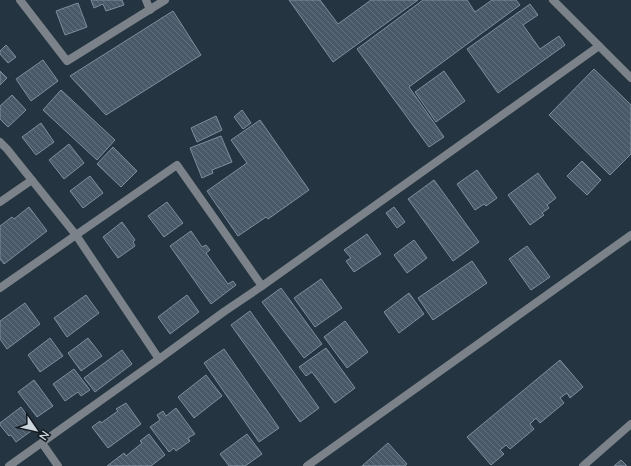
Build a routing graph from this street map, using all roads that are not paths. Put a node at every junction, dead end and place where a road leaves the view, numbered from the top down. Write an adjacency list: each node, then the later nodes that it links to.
1 (20, 0): 5 (street)
2 (146, 0): 5 (street)
3 (165, 0): 5 (street)
4 (553, 0): 6 (street)
5 (150, 10)
6 (599, 46): 7 (street); 13 (street)
7 (631, 78)
8 (0, 142): 9 (street)
9 (32, 180): 10 (street); 11 (street)
10 (0, 202)
11 (76, 235): 13 (street); 14 (street); 15 (street)
12 (631, 235): 20 (street)
13 (262, 286): 15 (street)
14 (0, 288)
15 (159, 359): 17 (street)
16 (631, 424): 21 (street)
17 (42, 443): 18 (street); 19 (street)
18 (9, 466)
19 (58, 466)
20 (307, 466)
21 (583, 466)

